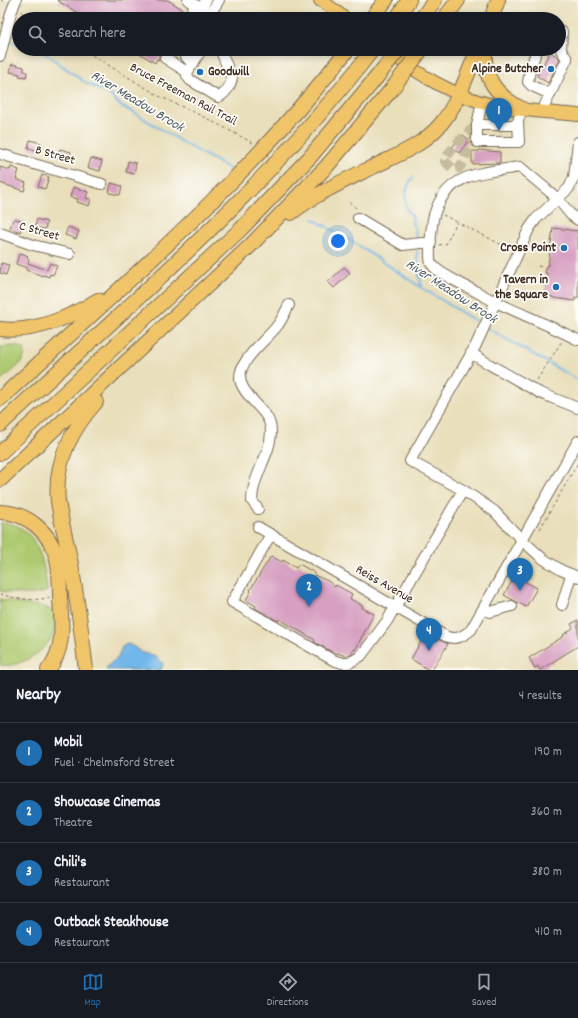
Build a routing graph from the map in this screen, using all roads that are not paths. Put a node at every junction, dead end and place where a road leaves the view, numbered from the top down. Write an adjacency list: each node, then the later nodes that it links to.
1 (219, 0): 9 (street)
2 (322, 0): 10 (main road)
3 (409, 0): 12 (highway)
4 (435, 0): 13 (highway)
5 (458, 0): 14 (highway)
6 (498, 0): 15 (highway)
7 (11, 1): 16 (street)
8 (384, 2): 11 (highway)
9 (203, 8)
10 (337, 12)
11 (377, 12)
12 (401, 12)
13 (426, 12)
14 (449, 12)
15 (494, 12)
16 (0, 56)
17 (186, 56): 30 (street)
18 (198, 56): 30 (street)
19 (223, 56): 30 (street)
20 (343, 56): 49 (highway)
21 (368, 56): 58 (highway)
22 (393, 56): 60 (highway, bridge)
23 (395, 56): 31 (main road)
24 (417, 56): 47 (highway, bridge)
25 (475, 56): 31 (highway)
26 (485, 56): 34 (highway)
27 (535, 56): 32 (street)
28 (565, 56): 32 (street)
29 (165, 58): 30 (street)
30 (190, 68)
31 (459, 94): 33 (main road); 47 (highway)
32 (550, 94): 35 (street)
33 (482, 102): 34 (main road); 37 (street)
34 (522, 109): 35 (main road); 38 (street)
35 (542, 111): 36 (main road)
36 (578, 114)
37 (478, 125): 38 (street); 38 (street)
38 (518, 125)
39 (578, 142): 42 (street)
40 (0, 154): 41 (street, B Street)
41 (102, 184)
42 (556, 198): 44 (street); 46 (street); 50 (street)
43 (358, 218): 46 (street)
44 (578, 220)
45 (0, 234): 48 (street, C Street)
46 (431, 244): 50 (street)
47 (250, 246): 53 (highway)
48 (70, 254)
49 (137, 272): 52 (highway); 56 (highway)
50 (495, 302): 54 (street); 55 (street)
51 (289, 305): 63 (street)
52 (0, 329)
53 (159, 331): 61 (highway); 69 (highway)
54 (578, 340)
55 (472, 353): 57 (street); 62 (street)
56 (0, 399)
57 (578, 408)
58 (0, 425)
59 (578, 441): 67 (street, Reiss Avenue)
60 (0, 453)
61 (0, 480)
62 (462, 490): 67 (street); 71 (street, Reiss Avenue)
63 (258, 509)
64 (0, 512): 74 (highway)
65 (258, 527): 66 (street, Reiss Avenue)
66 (271, 534): 71 (street, Reiss Avenue); 71 (street)
67 (522, 540): 68 (street); 73 (street, Reiss Avenue)
68 (575, 576): 70 (street)
69 (74, 586): 75 (highway); 76 (highway)
70 (562, 605)
71 (395, 606): 73 (street, Reiss Avenue)
72 (512, 606): 73 (street)
73 (483, 608)
74 (48, 670)
75 (76, 670)
76 (86, 670)

